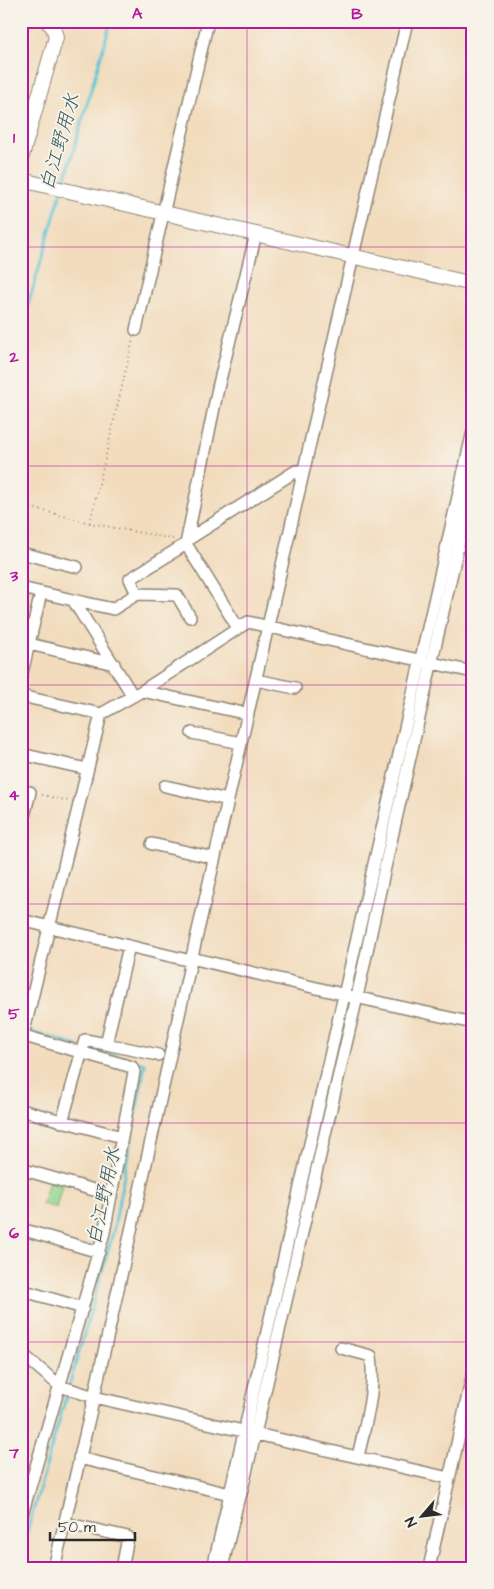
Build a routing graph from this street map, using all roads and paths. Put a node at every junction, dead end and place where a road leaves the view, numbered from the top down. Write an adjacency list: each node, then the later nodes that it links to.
1 (47, 21): 4 (street)
2 (208, 21): 6 (street)
3 (407, 21): 8 (street)
4 (21, 159)
5 (21, 180): 6 (street)
6 (163, 213): 7 (street); 10 (street)
7 (256, 234): 8 (street); 16 (street)
8 (352, 255): 9 (street); 12 (street)
9 (473, 284)
10 (136, 330): 15 (path)
11 (473, 430): 27 (street)
12 (303, 472): 16 (street); 24 (street)
13 (473, 480): 28 (street)
14 (21, 505): 15 (path)
15 (90, 523): 16 (path)
16 (186, 542): 21 (street); 25 (street)
17 (21, 553): 18 (street)
18 (77, 567)
19 (21, 588): 20 (street)
20 (40, 593): 22 (street); 26 (street)
21 (137, 594): 22 (street); 23 (street)
22 (73, 600): 29 (street)
23 (190, 617)
24 (268, 625): 25 (street); 27 (street); 32 (street)
25 (238, 628): 34 (street)
26 (29, 644): 29 (street); 31 (street)
27 (420, 660): 28 (street); 53 (street)
28 (432, 662): 30 (street); 53 (street)
29 (114, 664): 34 (street)
30 (473, 672)
31 (21, 677)
32 (256, 680): 33 (street); 37 (street)
33 (295, 688)
34 (138, 694): 36 (street); 37 (street)
35 (21, 696): 36 (street)
36 (100, 714): 41 (street)
37 (248, 714): 39 (street)
38 (192, 733): 39 (street)
39 (241, 743): 44 (street)
40 (21, 754): 41 (street)
41 (87, 769): 45 (street)
42 (165, 786): 44 (street)
43 (30, 792): 45 (path); 46 (street)
44 (228, 800): 48 (street)
45 (79, 803): 50 (street)
46 (21, 828)
47 (152, 844): 48 (street)
48 (214, 858): 52 (street)
49 (21, 920): 50 (street)
50 (49, 927): 51 (street); 55 (street)
51 (130, 946): 52 (street); 56 (street)
52 (191, 959): 53 (street); 73 (street)
53 (351, 996): 54 (street); 74 (street)
54 (473, 1023)
55 (23, 1029): 57 (street)
56 (106, 1044): 57 (street); 58 (street)
57 (82, 1053): 60 (street); 61 (street)
58 (158, 1055)
59 (21, 1110): 60 (street)
60 (62, 1122): 61 (street)
61 (122, 1138): 63 (street)
62 (21, 1168): 63 (street)
63 (111, 1195): 65 (street)
64 (21, 1230): 65 (street)
65 (99, 1252): 67 (street)
66 (21, 1290): 67 (street)
67 (83, 1308): 71 (street)
68 (341, 1348): 75 (street)
69 (25, 1357): 71 (street); 72 (path)
70 (473, 1373): 77 (street)
71 (60, 1386): 73 (street); 79 (street)
72 (21, 1392)
73 (94, 1397): 74 (street); 76 (street)
74 (250, 1431): 75 (street); 78 (street); 84 (street)
75 (358, 1457): 77 (street)
76 (79, 1458): 78 (street); 80 (street)
77 (449, 1478): 85 (street)
78 (230, 1494): 83 (street)
79 (21, 1518)
80 (64, 1523): 81 (street); 82 (street)
81 (54, 1568)
82 (126, 1568)
83 (213, 1568)
84 (222, 1568)
85 (430, 1568)

